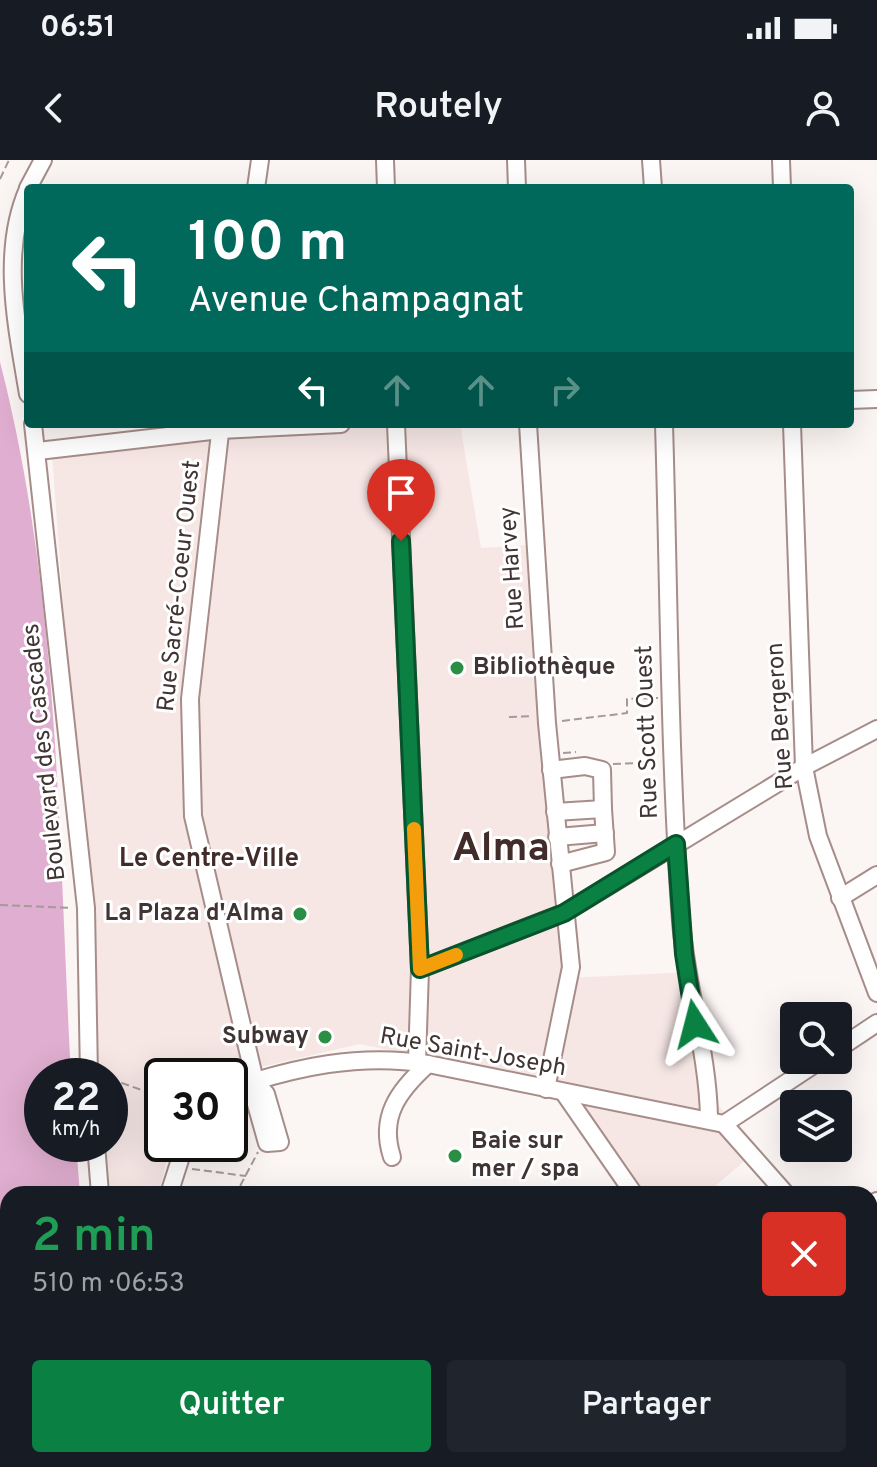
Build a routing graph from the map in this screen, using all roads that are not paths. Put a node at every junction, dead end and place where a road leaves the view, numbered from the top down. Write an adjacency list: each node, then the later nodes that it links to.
1 (43, 160): 7 (street)
2 (260, 160): 8 (street)
3 (385, 160): 9 (street)
4 (516, 160): 10 (street)
5 (651, 160): 11 (street)
6 (781, 160): 12 (street)
7 (32, 184)
8 (257, 184)
9 (386, 184)
10 (517, 184)
11 (653, 184)
12 (782, 184)
13 (24, 206): 14 (street)
14 (24, 356)
15 (877, 399): 16 (street)
16 (854, 400)
17 (34, 428): 24 (street, Boulevard des Cascades)
18 (212, 428): 24 (street)
19 (220, 428): 44 (street, Rue Sacré-Coeur Ouest)
20 (396, 428): 37 (street)
21 (528, 428): 27 (street, Rue Harvey)
22 (664, 428): 32 (street, Rue Scott Ouest)
23 (792, 428): 26 (street, Rue Bergeron)
24 (38, 451): 41 (street, Boulevard des Cascades)
25 (877, 729): 26 (street)
26 (804, 767): 32 (street); 35 (street, Rue Bergeron)
27 (551, 770): 28 (street); 29 (street, Rue Harvey)
28 (603, 809): 29 (street); 30 (street)
29 (555, 812): 31 (street, Rue Harvey)
30 (605, 833): 31 (street); 33 (street)
31 (557, 837): 33 (street, Rue Harvey)
32 (676, 844): 36 (street); 48 (street, Rue Scott Ouest)
33 (560, 864): 36 (street, Rue Harvey)
34 (877, 875): 35 (street)
35 (840, 898): 38 (street, Rue Bergeron)
36 (564, 913): 37 (street); 46 (street, Rue Harvey)
37 (420, 969): 42 (street)
38 (877, 993)
39 (877, 1023): 40 (street)
40 (852, 1040)
41 (89, 1058)
42 (422, 1063): 44 (street, Rue Saint-Joseph); 46 (street, Rue Saint-Joseph); 50 (street)
43 (797, 1074): 48 (street)
44 (255, 1081): 45 (street, Rue Saint-Joseph); 49 (street, Rue Sacré-Coeur Ouest)
45 (248, 1083)
46 (546, 1089): 47 (street, Rue Saint-Joseph)
47 (564, 1093): 48 (street, Rue Saint-Joseph); 55 (street)
48 (717, 1121): 56 (street)
49 (267, 1143)
50 (392, 1157)
51 (97, 1162): 53 (street)
52 (179, 1162): 54 (street)
53 (99, 1186)
54 (171, 1186)
55 (628, 1186)
56 (778, 1186)

